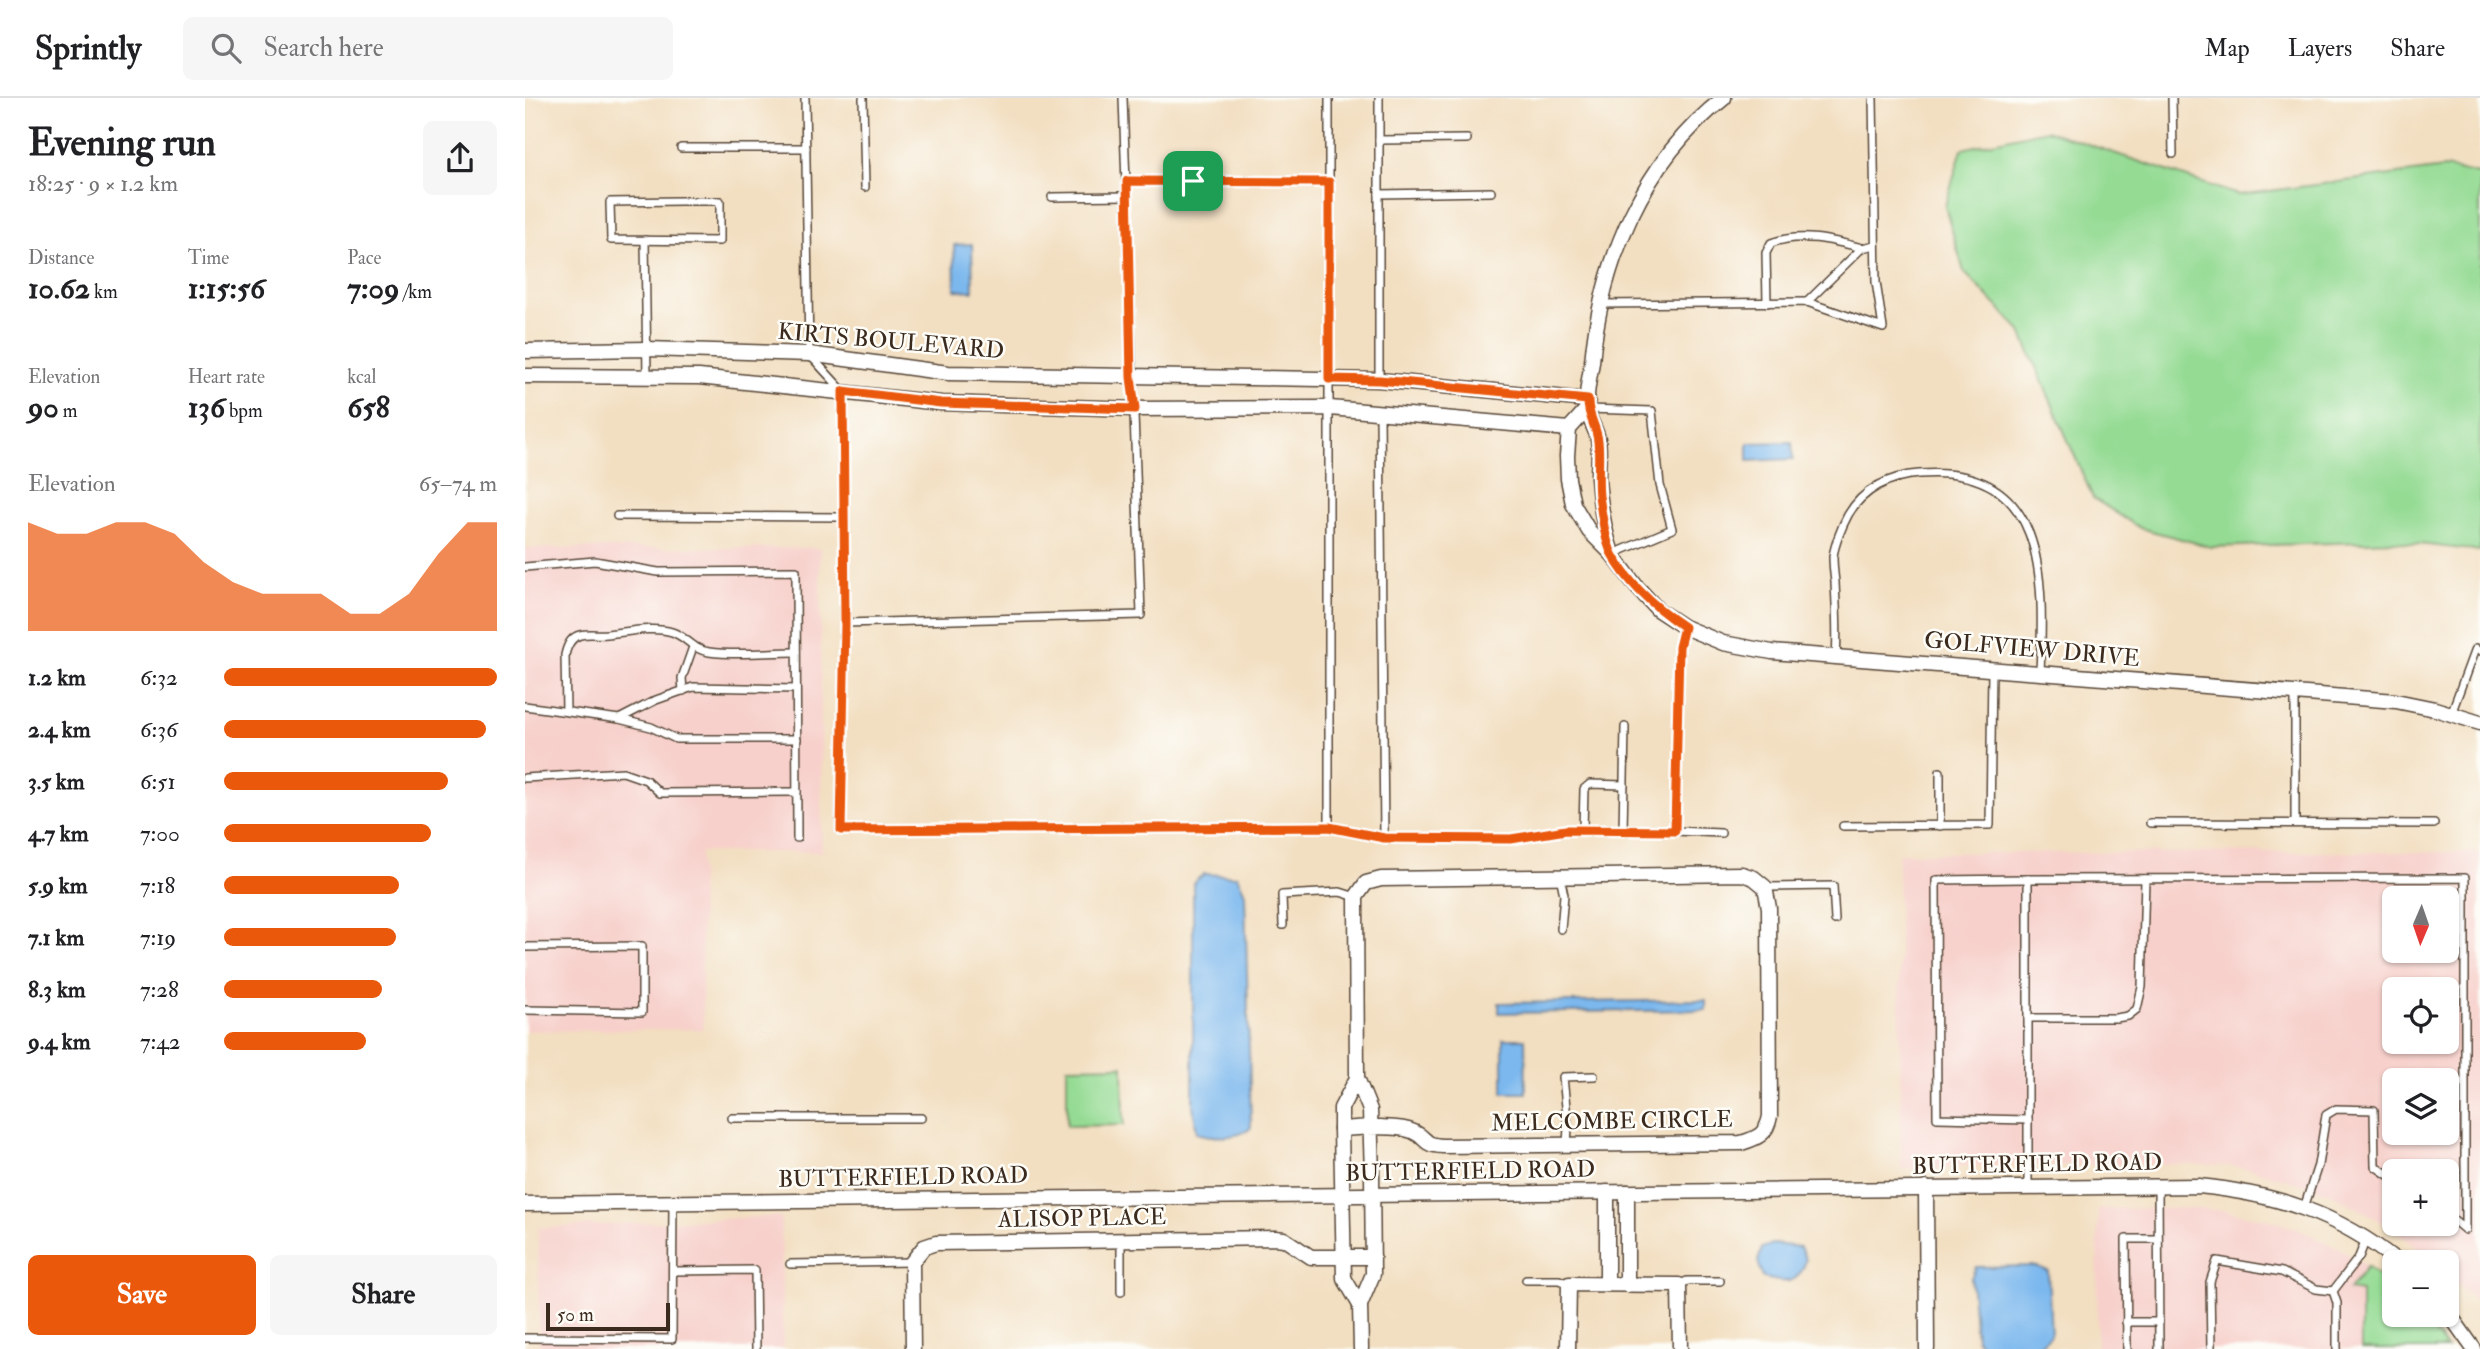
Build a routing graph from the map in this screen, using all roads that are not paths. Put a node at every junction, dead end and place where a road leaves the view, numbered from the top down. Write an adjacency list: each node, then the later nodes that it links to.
1 (805, 98): 12 (lane)
2 (863, 98): 16 (lane)
3 (1123, 98): 14 (lane)
4 (1329, 98): 15 (lane)
5 (1379, 98): 10 (lane)
6 (1724, 98): 26 (street)
7 (1873, 98): 22 (lane)
8 (2172, 98): 13 (lane)
9 (1468, 139): 10 (lane)
10 (1379, 140): 18 (lane)
11 (681, 148): 12 (lane)
12 (806, 148): 29 (lane)
13 (2173, 155)
14 (1127, 181): 15 (lane); 19 (lane)
15 (1329, 182): 33 (lane)
16 (865, 187)
17 (1491, 192): 18 (lane)
18 (1379, 194): 34 (lane)
19 (1128, 196): 20 (lane); 32 (lane)
20 (1052, 197)
21 (645, 240): 21 (lane); 27 (lane)
22 (1875, 245): 23 (lane); 24 (lane)
23 (1862, 248): 24 (lane); 25 (lane)
24 (1807, 302): 25 (lane)
25 (1767, 303): 26 (lane)
26 (1600, 304): 36 (street)
27 (646, 349): 28 (street, KIRTS BOULEVARD); 29 (street, KIRTS BOULEVARD); 31 (lane)
28 (525, 351)
29 (809, 354): 32 (street, KIRTS BOULEVARD); 35 (lane)
30 (525, 376): 31 (street)
31 (647, 376): 35 (street)
32 (1131, 377): 33 (street, KIRTS BOULEVARD); 38 (lane)
33 (1329, 379): 34 (street, KIRTS BOULEVARD); 37 (lane)
34 (1379, 380): 36 (street, KIRTS BOULEVARD)
35 (843, 391): 38 (street); 42 (lane)
36 (1588, 404): 40 (street); 43 (street, GOLFVIEW DRIVE); 43 (lane)
37 (1330, 408): 38 (street); 39 (street); 72 (lane)
38 (1135, 409): 45 (lane)
39 (1380, 411): 40 (street); 78 (lane)
40 (1569, 429): 43 (street, GOLFVIEW DRIVE)
41 (617, 516): 42 (lane)
42 (843, 517): 45 (lane)
43 (1612, 554): 46 (street, GOLFVIEW DRIVE)
44 (525, 568): 49 (lane)
45 (845, 623): 72 (lane)
46 (1684, 627): 50 (street, GOLFVIEW DRIVE); 75 (lane)
47 (693, 648): 49 (lane); 54 (lane); 57 (lane)
48 (2480, 651): 58 (lane)
49 (796, 652): 53 (lane)
50 (1836, 657): 51 (street, GOLFVIEW DRIVE); 52 (lane)
51 (1992, 668): 52 (street, GOLFVIEW DRIVE); 71 (lane)
52 (2040, 673): 55 (street, GOLFVIEW DRIVE)
53 (796, 689): 54 (lane); 62 (lane)
54 (683, 691): 59 (lane)
55 (2295, 693): 58 (street, GOLFVIEW DRIVE); 67 (lane)
56 (525, 705): 57 (lane)
57 (566, 711): 59 (lane)
58 (2451, 713): 60 (street, GOLFVIEW DRIVE)
59 (619, 719): 62 (lane)
60 (2480, 723)
61 (1625, 727): 65 (lane)
62 (797, 739): 66 (lane)
63 (1940, 772): 71 (lane)
64 (525, 778): 66 (lane)
65 (1624, 785): 73 (lane); 74 (lane)
66 (797, 792): 77 (lane)
67 (2295, 822): 68 (lane); 69 (lane)
68 (2150, 823)
69 (2434, 824)
70 (1843, 825): 71 (lane)
71 (1940, 826)
72 (1329, 827): 78 (lane)
73 (1583, 830): 74 (lane); 78 (lane)
74 (1623, 831): 75 (lane)
75 (1675, 831): 76 (lane)
76 (1721, 833)
77 (797, 838)
78 (1384, 838)
79 (1560, 876): 82 (street); 83 (street); 86 (lane)
80 (2145, 878): 81 (lane); 89 (lane); 109 (lane)
81 (2028, 879): 89 (lane); 94 (lane)
82 (1765, 887): 84 (lane); 97 (street, MELCOMBE CIRCLE)
83 (1356, 897): 85 (lane); 91 (street)
84 (1835, 920)
85 (1283, 925)
86 (1561, 929)
87 (525, 947): 88 (lane)
88 (525, 1010)
89 (2028, 1018): 94 (lane)
90 (1594, 1076): 97 (lane)
91 (1357, 1078): 95 (street); 96 (street)
92 (732, 1118): 93 (lane)
93 (921, 1118)
94 (2028, 1120): 100 (lane)
95 (1371, 1128): 96 (street, MELCOMBE CIRCLE); 97 (street, MELCOMBE CIRCLE); 105 (street)
96 (1341, 1129): 104 (street)
97 (1567, 1145)
98 (2382, 1171): 108 (lane)
99 (2158, 1185): 100 (street, BUTTERFIELD ROAD); 108 (street, BUTTERFIELD ROAD); 110 (lane)
100 (2028, 1186): 101 (street, BUTTERFIELD ROAD)
101 (1926, 1188): 103 (street, BUTTERFIELD ROAD); 137 (street)
102 (1607, 1192): 103 (street, BUTTERFIELD ROAD); 105 (street, BUTTERFIELD ROAD); 122 (street)
103 (1627, 1192): 123 (street)
104 (1342, 1195): 105 (street, BUTTERFIELD ROAD); 106 (street, BUTTERFIELD ROAD); 115 (street)
105 (1372, 1195): 114 (street)
106 (673, 1203): 107 (street, BUTTERFIELD ROAD); 118 (lane)
107 (525, 1204)
108 (2304, 1208): 111 (street, BUTTERFIELD ROAD)
109 (2459, 1225)
110 (2158, 1239): 128 (lane); 129 (lane)
111 (2366, 1239): 113 (street, BUTTERFIELD ROAD); 125 (lane)
112 (1121, 1240): 115 (street, ALISOP PLACE); 116 (street, ALISOP PLACE); 126 (lane)
113 (2382, 1251)
114 (1373, 1257): 115 (street, ALISOP PLACE); 127 (street)
115 (1343, 1258): 127 (street)
116 (912, 1262): 117 (lane); 133 (street)
117 (790, 1264)
118 (673, 1271): 131 (lane); 132 (lane)
119 (1525, 1280): 121 (lane)
120 (1720, 1281): 124 (lane)
121 (1569, 1284): 122 (street); 135 (street)
122 (1607, 1284): 123 (street)
123 (1627, 1284): 124 (street)
124 (1679, 1285): 136 (street)
125 (2333, 1291): 140 (lane); 141 (lane)
126 (1121, 1292)
127 (1360, 1305): 134 (street)
128 (2126, 1322): 129 (lane); 138 (lane)
129 (2159, 1322): 139 (lane)
130 (2459, 1327): 142 (street)
131 (525, 1338)
132 (755, 1349)
133 (913, 1349)
134 (1361, 1349)
135 (1568, 1349)
136 (1680, 1349)
137 (1927, 1349)
138 (2127, 1349)
139 (2159, 1349)
140 (2211, 1349)
141 (2337, 1349)
142 (2475, 1349)

